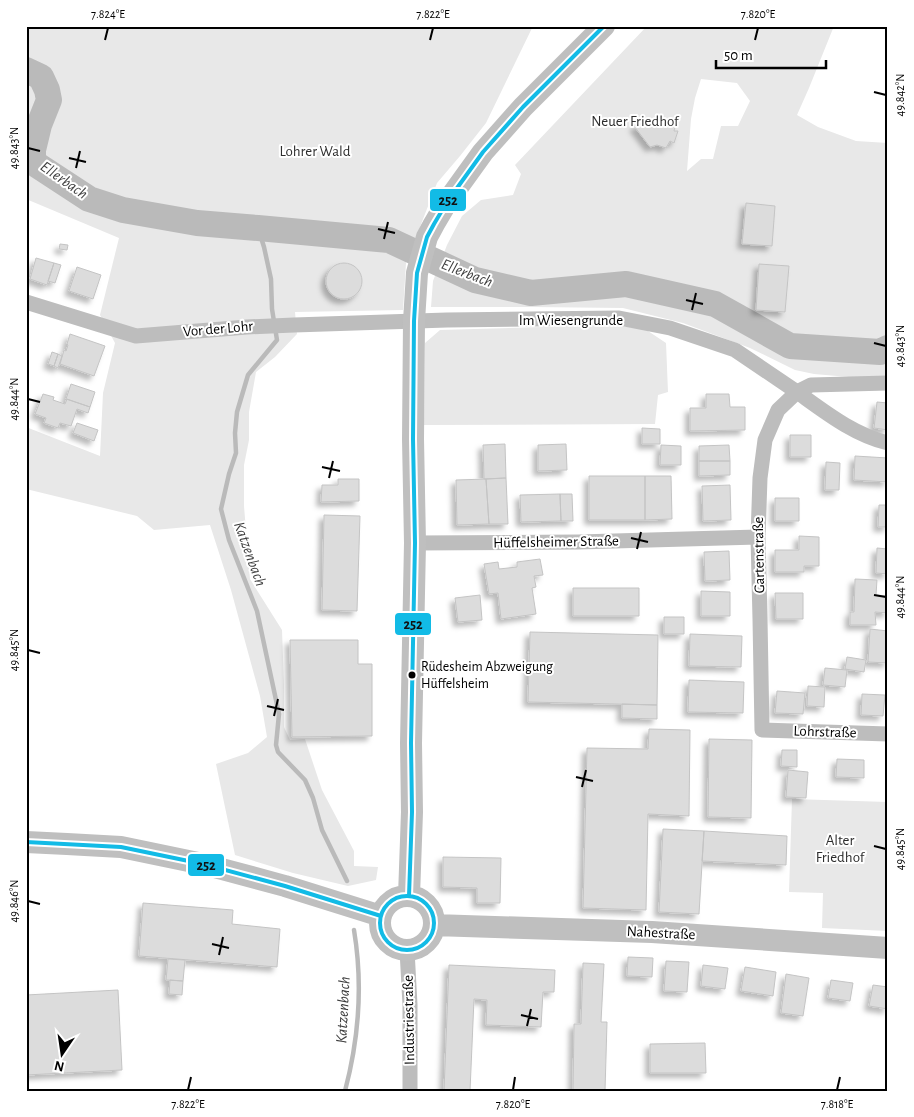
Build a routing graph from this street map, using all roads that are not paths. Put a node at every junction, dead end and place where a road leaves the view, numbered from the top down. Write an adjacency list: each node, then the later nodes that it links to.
1 (604, 26): 3 (main road)
2 (26, 302): 3 (street, Vor der Lohr)
3 (414, 321): 5 (street, Im Wiesengrunde); 8 (main road)
4 (888, 383): 5 (street)
5 (797, 392): 6 (street, Im Wiesengrunde); 7 (street, Gartenstraße)
6 (888, 443)
7 (758, 537): 8 (street, Hüffelsheimer Straße); 9 (street, Gartenstraße)
8 (415, 543): 12 (main road)
9 (762, 730): 10 (street, Lohrstraße)
10 (888, 734)
11 (26, 842): 13 (main road)
12 (409, 896): 13 (main road); 14 (main road)
13 (381, 916): 16 (main road)
14 (434, 925): 15 (main road, Nahestraße); 16 (main road)
15 (888, 948)
16 (407, 950): 17 (street, Industriestraße)
17 (410, 1091)

